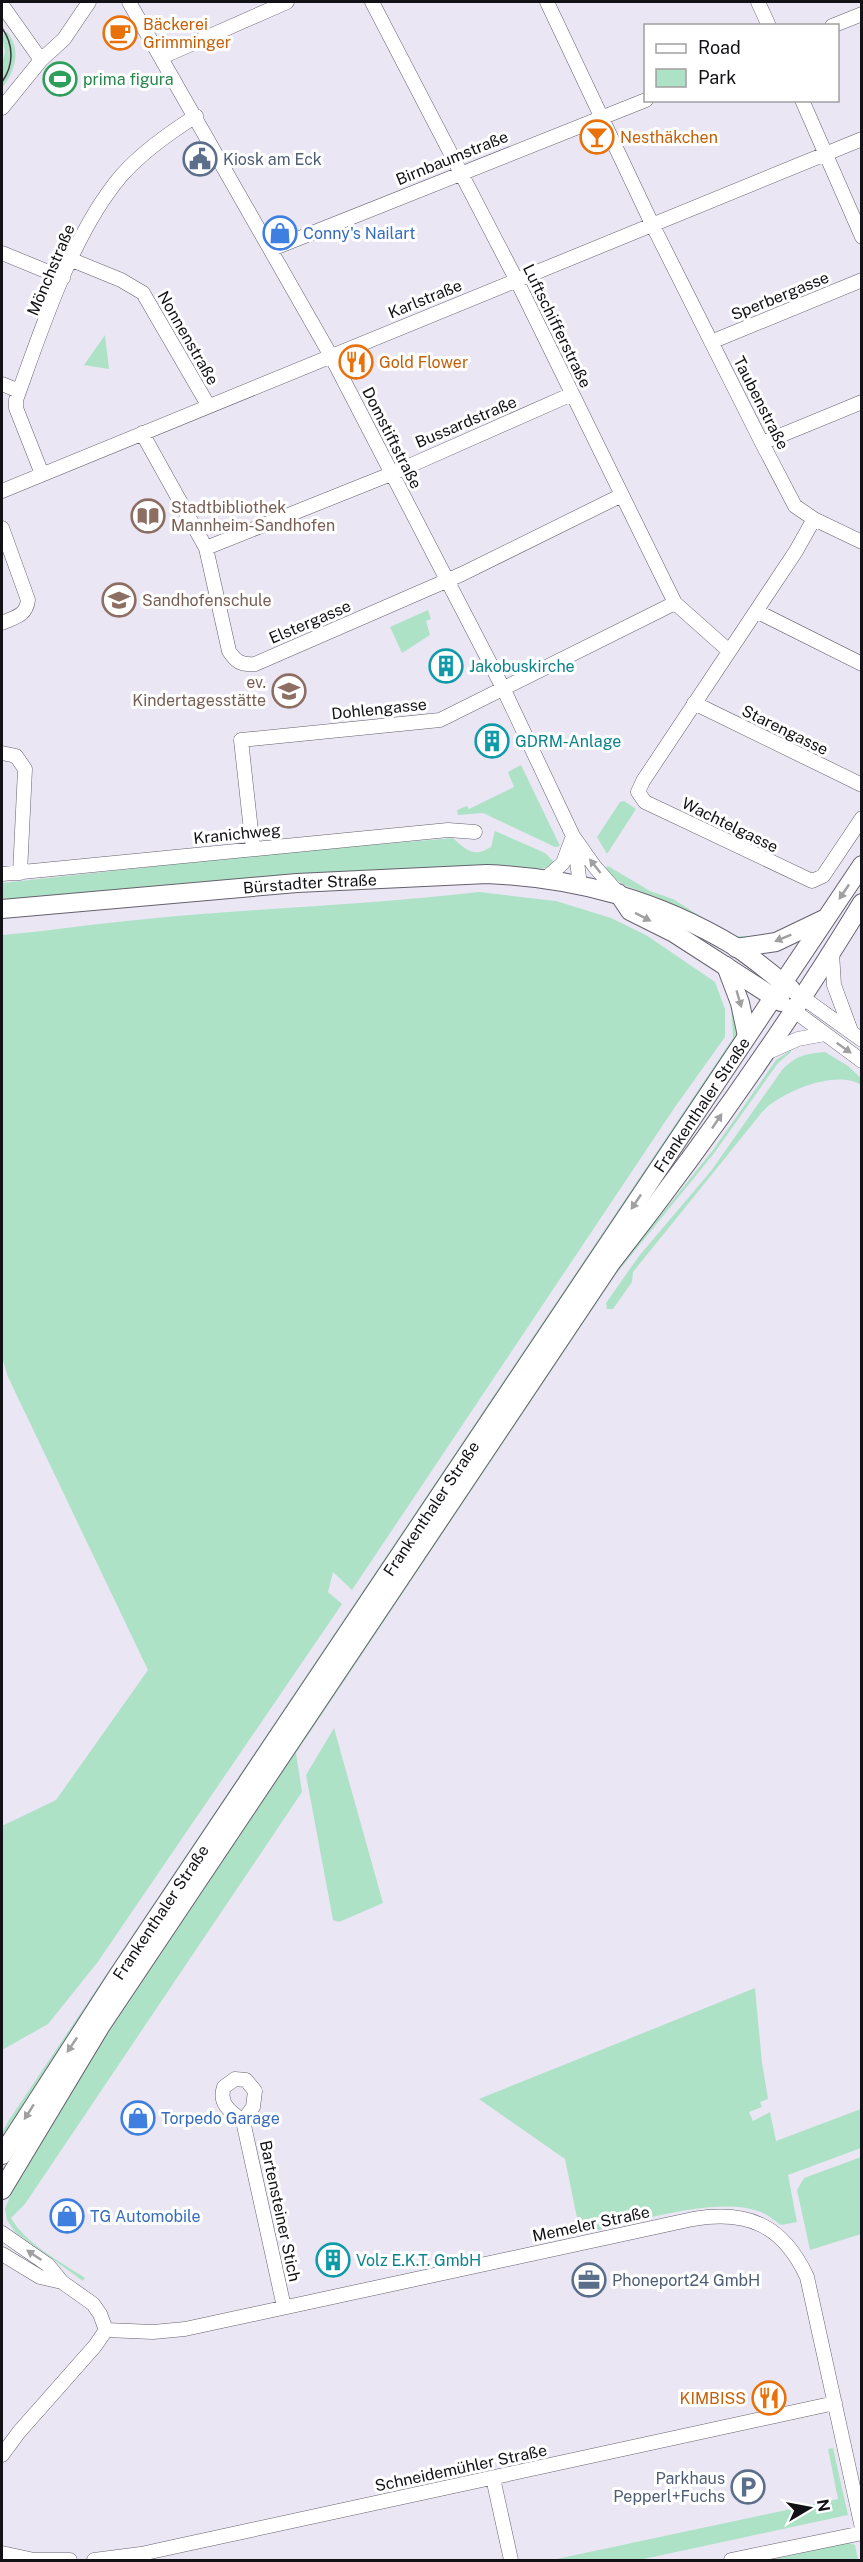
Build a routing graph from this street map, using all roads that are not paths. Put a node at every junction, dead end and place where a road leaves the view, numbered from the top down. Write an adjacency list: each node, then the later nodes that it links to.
1 (89, 2): 12 (street)
2 (129, 2): 11 (street, Domstiftstraße)
3 (287, 2): 11 (street)
4 (372, 2): 20 (street, Luftschifferstraße)
5 (547, 2): 17 (street, Taubenstraße)
6 (758, 2): 9 (street)
7 (2, 5): 12 (street)
8 (861, 14): 10 (street)
9 (768, 24)
10 (837, 24)
11 (162, 57): 16 (street, Domstiftstraße)
12 (41, 60): 15 (street)
13 (644, 100): 17 (street, Birnbaumstraße)
14 (803, 102): 19 (street)
15 (2, 108)
16 (196, 116): 23 (street, Domstiftstraße); 25 (street, Mönchstraße)
17 (603, 117): 20 (street, Birnbaumstraße); 21 (street, Taubenstraße)
18 (861, 139): 19 (street, Karlstraße)
19 (825, 154): 21 (street, Karlstraße); 22 (street)
20 (462, 172): 23 (street, Birnbaumstraße); 27 (street, Luftschifferstraße)
21 (652, 224): 27 (street, Karlstraße); 29 (street, Taubenstraße)
22 (861, 237)
23 (272, 249): 30 (street, Domstiftstraße)
24 (2, 253): 26 (street)
25 (72, 260): 26 (street, Mönchstraße); 35 (street, Nonnenstraße)
26 (63, 278): 32 (street, Mönchstraße)
27 (516, 279): 30 (street, Karlstraße); 33 (street, Luftschifferstraße)
28 (861, 280): 29 (street, Sperbergasse)
29 (711, 342): 37 (street, Taubenstraße)
30 (331, 356): 35 (street, Karlstraße); 39 (street, Domstiftstraße)
31 (2, 384): 32 (street)
32 (19, 391): 38 (street, Mönchstraße)
33 (572, 394): 39 (street, Bussardstraße); 41 (street, Luftschifferstraße)
34 (861, 402): 37 (street)
35 (208, 405): 36 (street, Karlstraße)
36 (142, 433): 38 (street, Karlstraße); 45 (street, Elstergasse)
37 (762, 443): 42 (street, Taubenstraße)
38 (42, 474): 40 (street, Karlstraße)
39 (391, 474): 45 (street, Bussardstraße); 46 (street, Domstiftstraße)
40 (2, 491)
41 (622, 495): 46 (street, Elstergasse); 47 (street, Luftschifferstraße)
42 (814, 519): 44 (street, Taubenstraße); 48 (street)
43 (2, 528): 49 (street)
44 (861, 542)
45 (206, 548): 46 (street, Elstergasse)
46 (447, 580): 52 (street, Domstiftstraße)
47 (675, 603): 50 (street, Luftschifferstraße); 52 (street, Dohlengasse)
48 (756, 611): 50 (street); 51 (street)
49 (2, 623)
50 (729, 651): 53 (street)
51 (861, 664)
52 (503, 688): 58 (street, Domstiftstraße); 59 (street, Dohlengasse)
53 (694, 704): 55 (street, Starengasse); 56 (street, Wachtelgasse)
54 (2, 753): 61 (street)
55 (861, 785)
56 (861, 818)
57 (475, 832): 59 (street, Kranichweg)
58 (573, 836): 63 (street); 64 (street); 65 (street, one-way to 58)
59 (253, 849): 61 (street, Kranichweg)
60 (861, 865): 68 (main road, Frankenthaler Straße, one-way to 68)
61 (20, 873): 62 (street, Kranichweg)
62 (2, 874)
63 (545, 879): 64 (main road, Bürstadter Straße); 67 (main road, Bürstadter Straße)
64 (580, 885): 65 (main road, Bürstadter Straße)
65 (618, 893): 69 (main road, Bürstadter Straße); 71 (main road, one-way to 71)
66 (861, 903): 70 (main road, Frankenthaler Straße)
67 (2, 909)
68 (826, 918): 69 (main road, one-way to 69); 72 (main road, Frankenthaler Straße)
69 (736, 948): 72 (main road, Bürstadter Straße)
70 (832, 952): 73 (main road, Frankenthaler Straße); 76 (street)
71 (725, 964): 72 (main road); 75 (main road, one-way to 75)
72 (778, 990): 73 (main road); 75 (main road, Frankenthaler Straße)
73 (798, 1004): 74 (street); 76 (street); 77 (main road, Frankenthaler Straße)
74 (825, 1035): 77 (street); 78 (street, one-way to 78)
75 (747, 1036): 80 (main road, Frankenthaler Straße, one-way to 80)
76 (856, 1036)
77 (762, 1054): 81 (main road, Frankenthaler Straße, one-way to 77)
78 (861, 1060)
79 (243, 2121): 85 (street, Bartensteiner Stich)
80 (2, 2155)
81 (2, 2190)
82 (2, 2234): 84 (street, one-way to 82)
83 (2, 2255): 84 (street)
84 (62, 2282): 86 (street)
85 (284, 2307): 86 (street, Memeler Straße); 87 (street, Memeler Straße)
86 (106, 2330): 88 (street)
87 (835, 2403): 89 (street, Schneidemühler Straße); 90 (street, Memeler Straße)
88 (2, 2455)
89 (493, 2478): 94 (street, Schneidemühler Straße); 95 (street)
90 (861, 2528)
91 (861, 2533): 96 (street)
92 (2, 2553): 93 (street)
93 (70, 2560)
94 (94, 2560)
95 (511, 2560)
96 (730, 2560)

